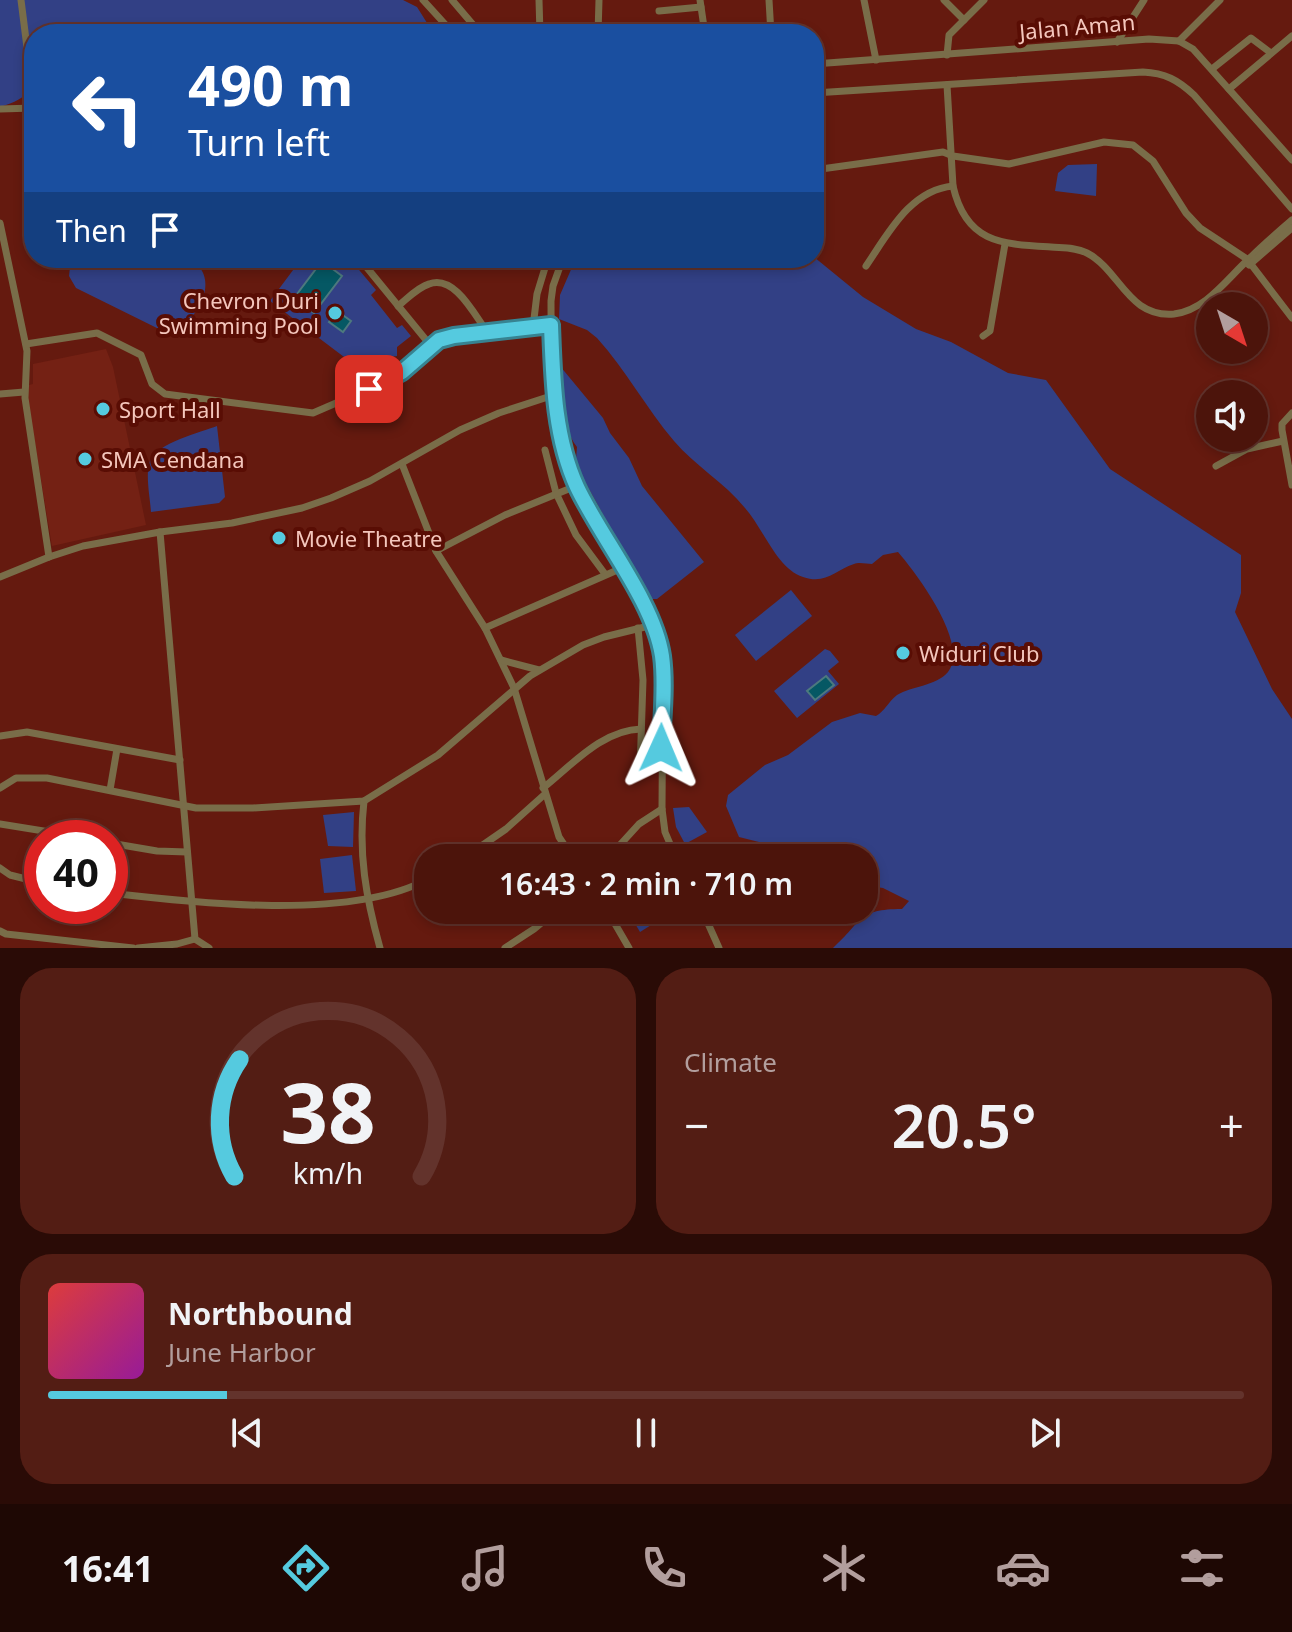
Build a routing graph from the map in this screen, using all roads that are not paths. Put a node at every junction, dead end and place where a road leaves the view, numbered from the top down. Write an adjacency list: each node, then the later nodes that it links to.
1 (21, 0): 15 (street)
2 (423, 0): 16 (street)
3 (452, 0): 17 (street)
4 (539, 0): 18 (street)
5 (599, 0): 19 (street)
6 (769, 0): 21 (street)
7 (864, 0): 27 (street)
8 (944, 0): 14 (street)
9 (984, 0): 14 (street)
10 (1144, 0): 24 (street)
11 (1220, 0): 23 (street)
12 (701, 4): 13 (street); 20 (street)
13 (659, 11)
14 (964, 20): 26 (street)
15 (24, 24)
16 (445, 24)
17 (472, 24)
18 (540, 24)
19 (598, 24)
20 (704, 24)
21 (770, 24)
22 (1292, 36): 25 (street)
23 (1179, 41): 24 (street, Jalan Aman); 29 (street)
24 (1117, 42): 26 (street, Jalan Aman)
25 (1271, 53): 29 (street); 31 (street)
26 (947, 55): 27 (street, Jalan Aman)
27 (876, 60): 28 (street, Jalan Aman)
28 (824, 63)
29 (1212, 69): 31 (street)
30 (947, 85): 32 (street); 35 (street); 39 (street)
31 (1229, 89): 36 (street)
32 (824, 92)
33 (24, 106): 34 (street)
34 (0, 109)
35 (953, 156): 37 (street); 38 (street); 44 (street)
36 (1292, 160)
37 (824, 169)
38 (953, 186): 43 (street); 45 (street)
39 (1292, 209)
40 (1292, 220): 44 (street)
41 (0, 223): 55 (street)
42 (1292, 228): 44 (street)
43 (1005, 244): 44 (street); 54 (street)
44 (1247, 263): 50 (street)
45 (866, 266)
46 (367, 268): 49 (street)
47 (545, 268): 52 (street)
48 (559, 268): 51 (street)
49 (398, 306): 53 (street); 56 (street)
50 (1292, 318)
51 (551, 325): 52 (street); 59 (street)
52 (533, 327): 53 (street)
53 (488, 333): 56 (street)
54 (983, 336)
55 (26, 344): 56 (street); 57 (street)
56 (431, 346)
57 (24, 392): 58 (street); 70 (street)
58 (0, 394)
59 (554, 395): 63 (street); 66 (street)
60 (1292, 413): 61 (street)
61 (1287, 446): 64 (street); 65 (street)
62 (545, 450): 67 (street)
63 (402, 464): 68 (street); 69 (street)
64 (1216, 466)
65 (1292, 485)
66 (576, 486): 67 (street); 72 (street)
67 (556, 493): 69 (street); 73 (street)
68 (160, 532): 70 (street); 84 (street)
69 (436, 551): 76 (street)
70 (49, 557): 74 (street)
71 (0, 566): 74 (street)
72 (622, 568): 73 (street); 75 (street)
73 (605, 574): 76 (street)
74 (1, 577)
75 (653, 625): 77 (street); 91 (street)
76 (485, 628): 78 (street)
77 (638, 628): 79 (street); 81 (street)
78 (501, 660): 79 (street); 80 (street)
79 (539, 670): 80 (street)
80 (514, 688): 88 (street); 89 (street)
81 (641, 729): 85 (street); 88 (street)
82 (0, 736): 83 (street)
83 (117, 749): 84 (street); 87 (street)
84 (180, 760): 90 (street)
85 (637, 777)
86 (0, 788): 87 (street)
87 (110, 790): 90 (street)
88 (544, 791): 94 (street); 95 (street)
89 (364, 801): 90 (street); 104 (street)
90 (184, 805): 99 (street)
91 (662, 809): 96 (street); 97 (street)
92 (0, 824): 93 (street)
93 (24, 828)
94 (484, 844)
95 (564, 844)
96 (621, 844)
97 (670, 844)
98 (128, 846): 99 (street)
99 (187, 852): 105 (street)
100 (0, 868): 101 (street)
101 (24, 878)
102 (414, 884): 104 (street)
103 (128, 895): 105 (street)
104 (366, 898): 105 (street); 113 (street)
105 (190, 902): 110 (street)
106 (540, 924): 114 (street)
107 (615, 924): 115 (street)
108 (708, 924): 116 (street)
109 (0, 931): 111 (street)
110 (195, 939): 111 (street); 112 (street)
111 (135, 948)
112 (209, 948)
113 (380, 948)
114 (505, 948)
115 (629, 948)
116 (719, 948)

